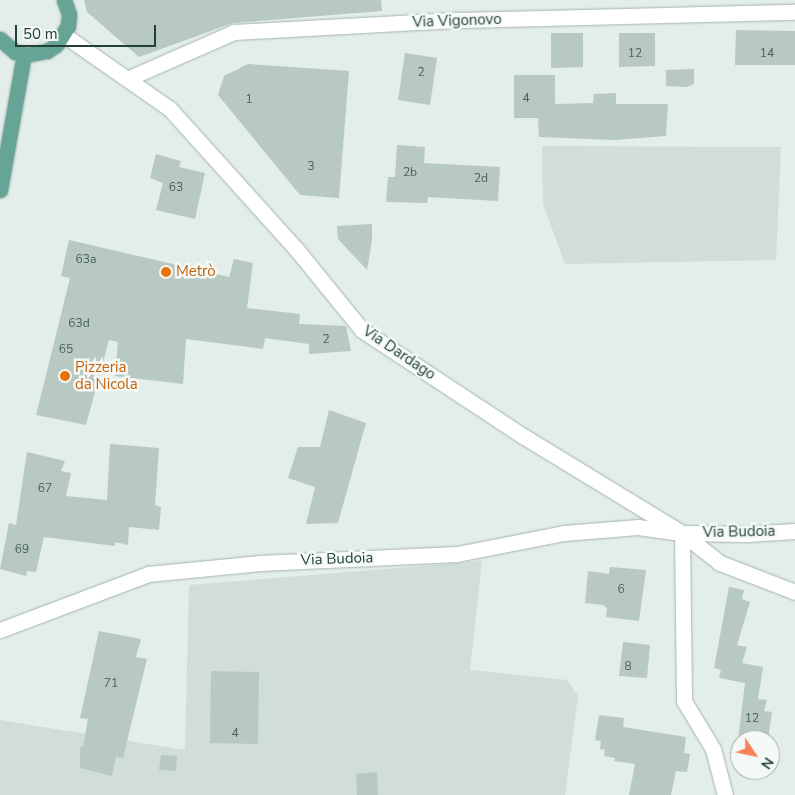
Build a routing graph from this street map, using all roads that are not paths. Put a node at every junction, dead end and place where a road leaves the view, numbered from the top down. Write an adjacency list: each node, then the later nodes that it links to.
1 (64, 0): 3 (main road)
2 (795, 12): 6 (street, Via Vigonovo)
3 (64, 35): 5 (main road); 6 (street, Via Dardago)
4 (2, 42): 5 (main road)
5 (24, 54): 7 (main road)
6 (129, 78): 9 (street, Via Dardago)
7 (0, 190)
8 (795, 531): 9 (street, Via Budoia)
9 (682, 532): 10 (street, Via Dardago); 11 (street, Via Budoia); 12 (street, Via Budoia)
10 (795, 592)
11 (0, 630)
12 (725, 795)

